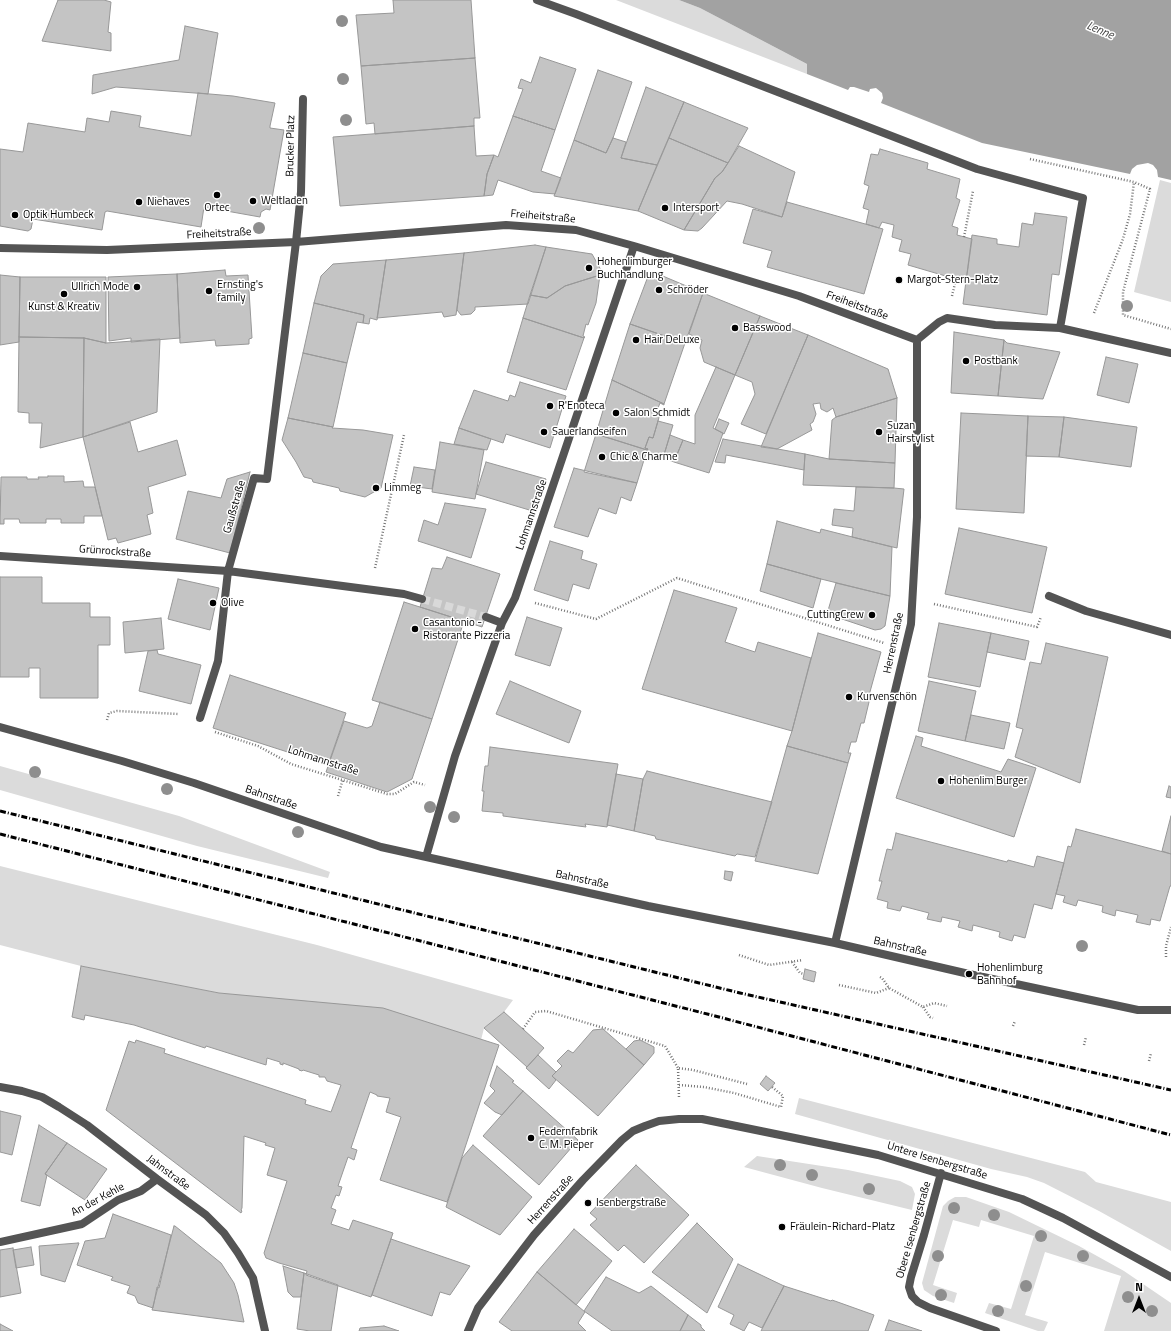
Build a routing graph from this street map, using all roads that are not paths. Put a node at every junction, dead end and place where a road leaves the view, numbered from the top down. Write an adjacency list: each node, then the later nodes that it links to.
1 (537, 0): 6 (street)
2 (302, 99): 3 (street, Brucker Platz)
3 (296, 242): 4 (street, Freiheitstraße); 5 (street, Freiheitstraße); 10 (street, Gaußstraße)
4 (634, 246): 7 (street, Freiheitstraße); 14 (street, Lohmannstraße)
5 (0, 248)
6 (1060, 328): 7 (street); 8 (street)
7 (917, 340): 19 (street, Herrenstraße)
8 (1171, 353)
9 (0, 556): 10 (street, Grünrockstraße)
10 (228, 570): 12 (street, Grünrockstraße); 16 (street, Gaußstraße)
11 (1049, 596): 15 (street)
12 (422, 599)
13 (486, 617): 14 (street)
14 (502, 623): 18 (street, Lohmannstraße)
15 (1171, 635)
16 (200, 718)
17 (0, 727): 18 (street, Bahnstraße)
18 (426, 857): 19 (street, Bahnstraße)
19 (835, 943): 20 (street, Bahnstraße)
20 (1171, 1010)
21 (0, 1087): 24 (street, Jahnstraße)
22 (679, 1119): 23 (street, Untere Isenbergstraße); 28 (street, Herrenstraße)
23 (941, 1173): 26 (street, Untere Isenbergstraße); 29 (street, Obere Isenbergstraße)
24 (157, 1179): 25 (street, An der Kehle); 27 (street, Jahnstraße)
25 (0, 1242)
26 (1171, 1277)
27 (266, 1331)
28 (468, 1331)
29 (996, 1331)

